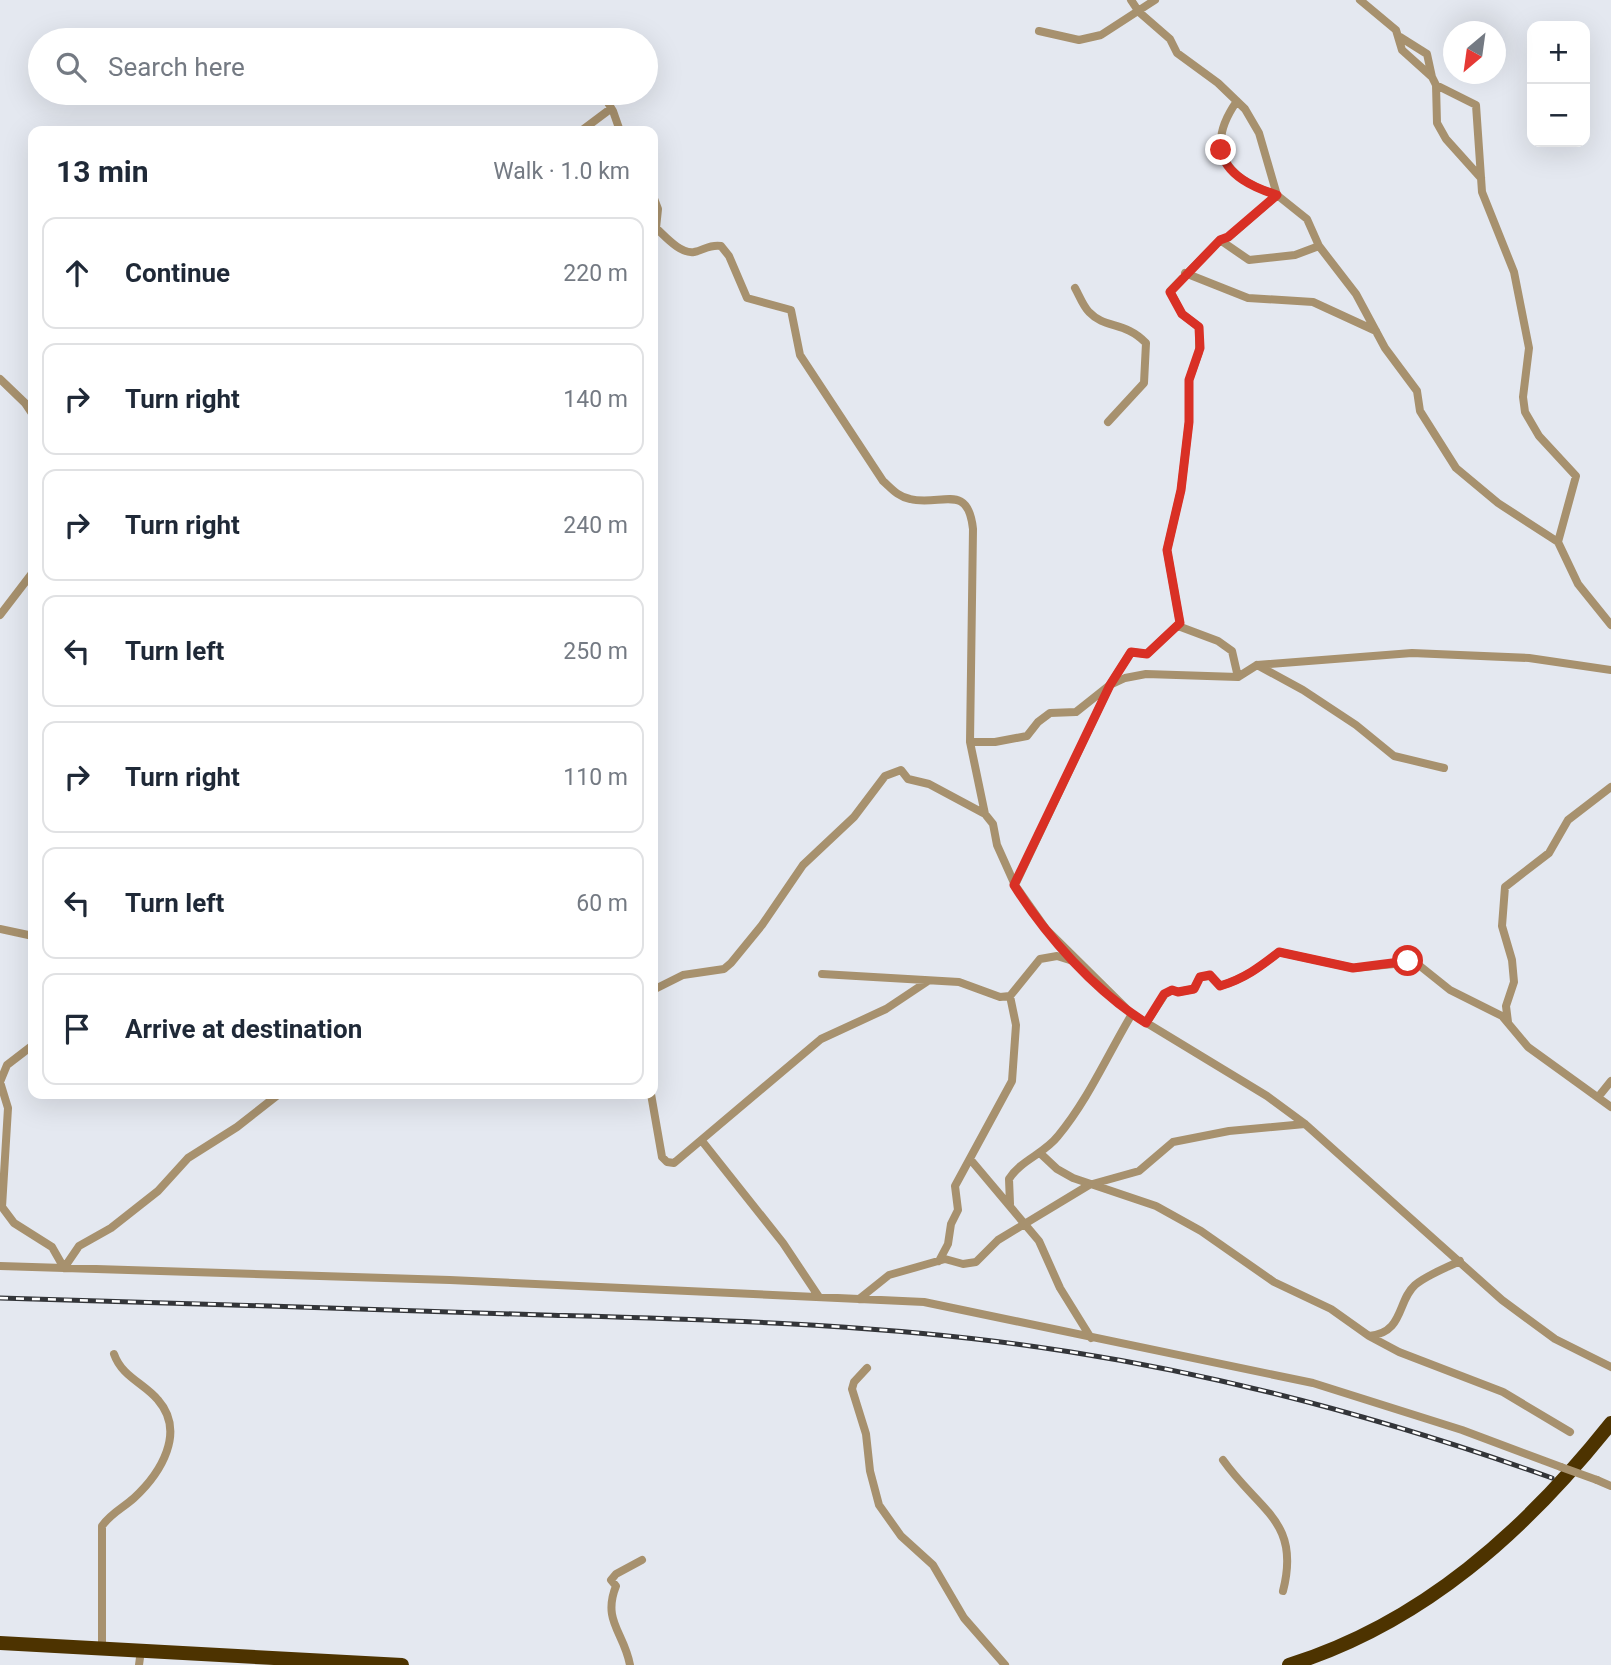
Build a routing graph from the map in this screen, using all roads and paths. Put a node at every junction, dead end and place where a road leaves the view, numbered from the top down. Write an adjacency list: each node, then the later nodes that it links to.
1 (1131, 0): 7 (street)
2 (1155, 0): 5 (street)
3 (1360, 0): 4 (street)
4 (1396, 30): 6 (street); 6 (street)
5 (1038, 31)
6 (1434, 81): 12 (street); 12 (street)
7 (1237, 101): 13 (street); 13 (street)
8 (609, 105): 9 (street)
9 (613, 111): 10 (street); 11 (street)
10 (588, 126)
11 (618, 126)
12 (1481, 178): 23 (street)
13 (1277, 195): 15 (street); 16 (street)
14 (658, 230): 32 (street)
15 (1220, 240): 16 (street); 17 (street)
16 (1319, 246): 19 (street)
17 (1185, 273): 19 (street); 27 (street)
18 (1076, 288): 22 (street)
19 (1376, 331): 23 (street)
20 (0, 379): 21 (street)
21 (28, 408)
22 (1108, 422)
23 (1558, 542): 26 (street)
24 (28, 579): 25 (street)
25 (0, 615)
26 (1611, 625)
27 (1178, 626): 30 (street); 31 (street)
28 (1257, 665): 29 (street); 30 (street); 33 (street)
29 (1611, 670)
30 (1238, 677): 31 (street)
31 (1110, 685): 32 (street); 36 (street)
32 (970, 742): 35 (street)
33 (1444, 768)
34 (1611, 787): 45 (street)
35 (985, 814): 36 (street); 42 (street)
36 (1014, 885): 39 (street)
37 (0, 929): 38 (street)
38 (28, 935)
39 (1076, 962): 43 (street); 44 (street)
40 (822, 974): 41 (street)
41 (928, 981): 43 (street); 54 (street)
42 (658, 988)
43 (1010, 996): 56 (street)
44 (1132, 1014): 46 (street); 55 (street)
45 (1508, 1021): 46 (street); 49 (street)
46 (1146, 1023): 53 (street)
47 (28, 1049): 63 (street)
48 (1611, 1081): 49 (street)
49 (1598, 1096): 52 (street)
50 (273, 1099): 63 (street)
51 (653, 1099): 54 (street)
52 (1611, 1107)
53 (1305, 1124): 57 (street); 61 (street)
54 (702, 1141): 64 (street)
55 (1041, 1154): 57 (street); 58 (street)
56 (970, 1159): 58 (street); 60 (street)
57 (1089, 1185): 59 (street); 66 (street)
58 (1010, 1204): 59 (street)
59 (1026, 1226): 60 (street); 67 (street)
60 (939, 1261): 65 (street)
61 (1460, 1261): 66 (street); 69 (street)
62 (0, 1266): 63 (street)
63 (64, 1268): 64 (street)
64 (819, 1297): 65 (street)
65 (859, 1299): 67 (street)
66 (1369, 1336): 72 (street)
67 (1091, 1338): 74 (street, bridge)
68 (114, 1354): 78 (street)
69 (1611, 1367)
70 (867, 1368): 83 (street)
71 (1611, 1423): 84 (highway)
72 (1570, 1432)
73 (1223, 1460): 76 (street)
74 (1611, 1486)
75 (642, 1560): 82 (street)
76 (1283, 1591)
77 (0, 1643): 78 (highway)
78 (102, 1648): 79 (highway)
79 (140, 1658): 80 (highway)
80 (387, 1665): 81 (highway)
81 (402, 1665)
82 (629, 1665)
83 (1005, 1665)
84 (1289, 1665)

